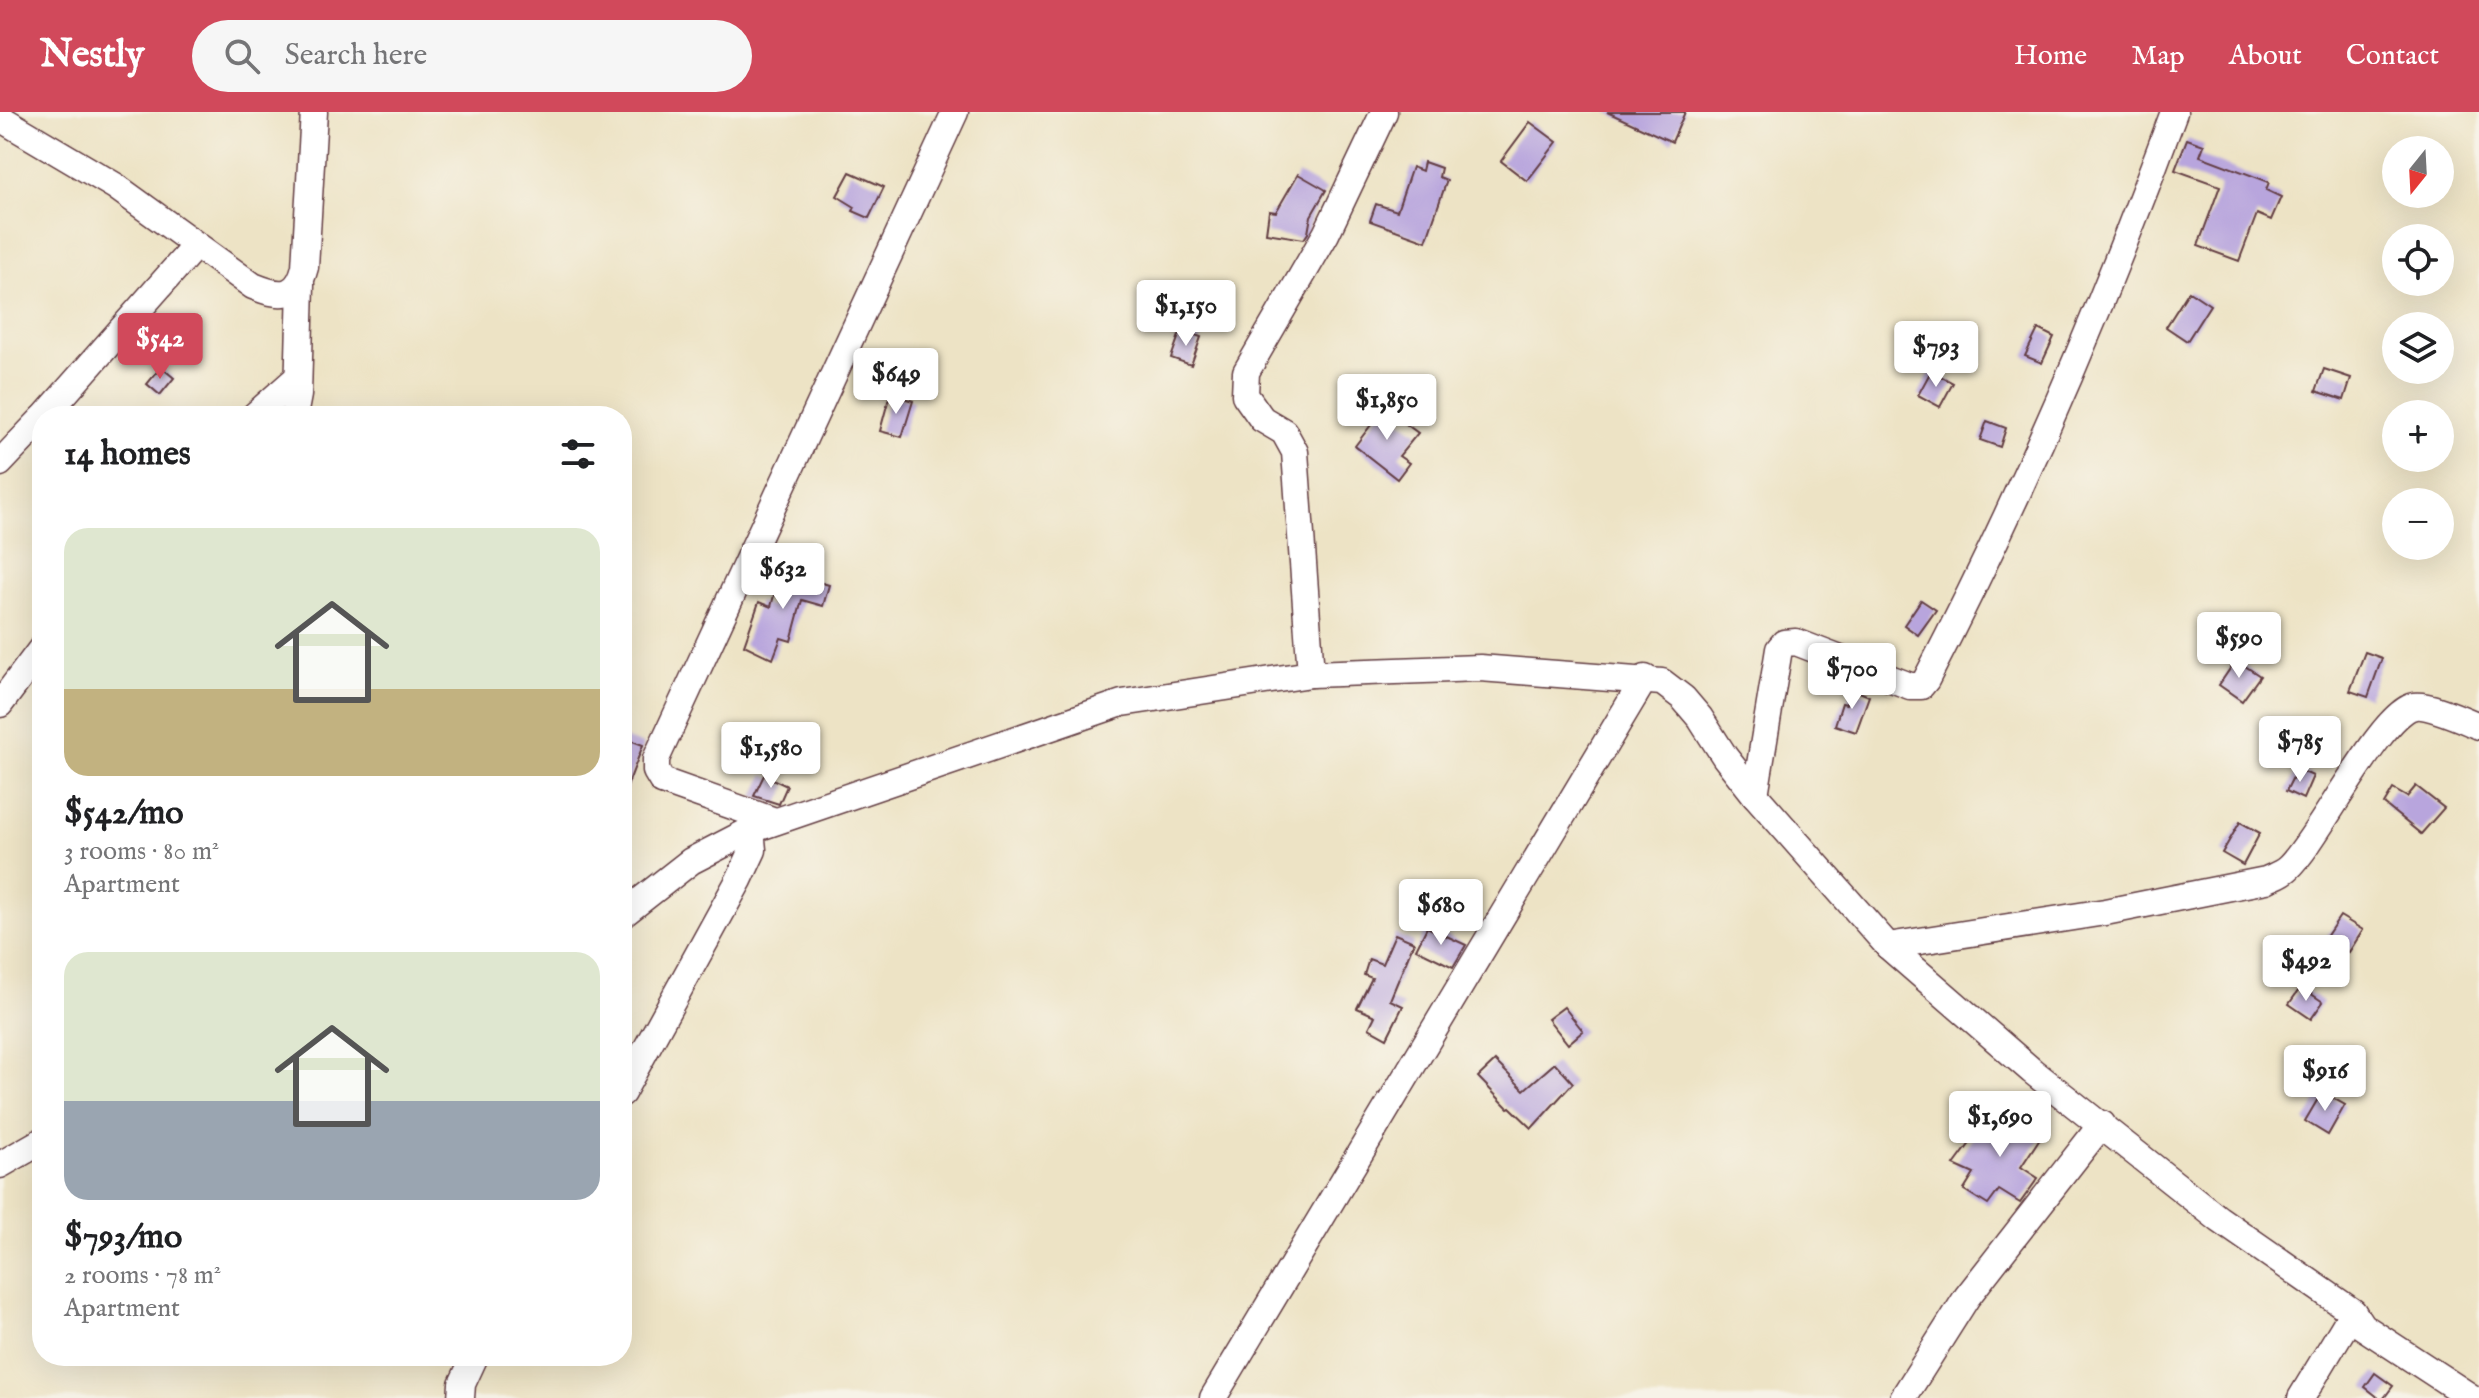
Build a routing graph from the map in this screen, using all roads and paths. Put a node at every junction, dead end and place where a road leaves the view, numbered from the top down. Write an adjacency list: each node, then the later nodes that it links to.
1 (314, 112): 7 (street)
2 (955, 112): 20 (street)
3 (1384, 112): 15 (street)
4 (2174, 112): 19 (street)
5 (0, 118): 6 (street)
6 (196, 245): 7 (street); 9 (street)
7 (301, 284): 8 (street)
8 (298, 377): 10 (street); 11 (street)
9 (54, 406)
10 (265, 406)
11 (295, 406)
12 (32, 430): 13 (street)
13 (0, 463)
14 (32, 661): 17 (street)
15 (1311, 674): 16 (street); 20 (street)
16 (1645, 678): 19 (street); 30 (street)
17 (0, 704)
18 (2479, 726): 22 (street)
19 (1755, 795): 22 (street)
20 (763, 825): 21 (street); 23 (street)
21 (632, 907)
22 (1888, 946): 24 (street)
23 (632, 1075)
24 (2102, 1124): 27 (street); 31 (street)
25 (32, 1147): 26 (street)
26 (0, 1165)
27 (2353, 1312): 32 (street); 33 (street)
28 (470, 1366): 29 (street)
29 (461, 1398)
30 (1213, 1398)
31 (1903, 1398)
32 (2301, 1398)
33 (2472, 1398)

